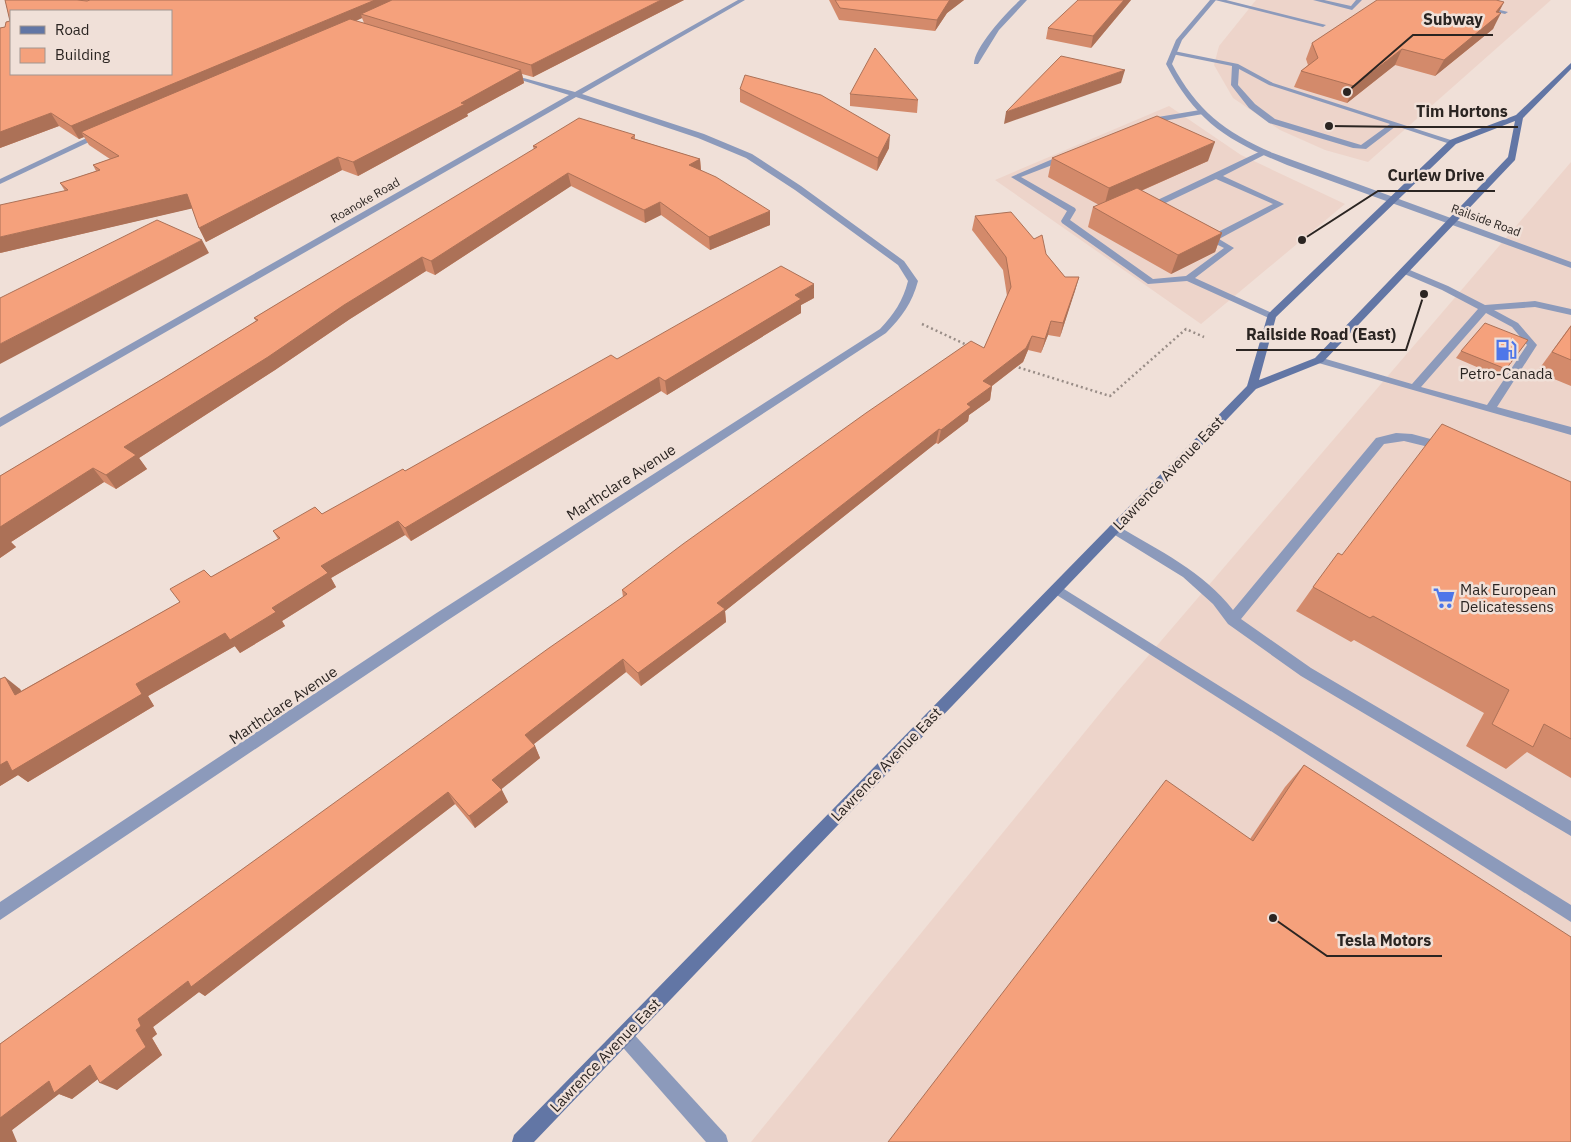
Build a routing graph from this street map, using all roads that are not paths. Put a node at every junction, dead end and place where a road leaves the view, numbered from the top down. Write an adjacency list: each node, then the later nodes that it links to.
1 (742, 0): 15 (street, Roanoke Road)
2 (1024, 0): 11 (street)
3 (1213, 0): 10 (street)
4 (1218, 0): 9 (street)
5 (1316, 0): 6 (street)
6 (1359, 0)
7 (1452, 0): 8 (street)
8 (1505, 12)
9 (1323, 25)
10 (1174, 53): 12 (street); 16 (street, Railside Road)
11 (976, 63)
12 (1236, 65): 18 (street); 18 (street)
13 (1571, 65): 17 (main road)
14 (502, 72): 15 (street)
15 (574, 95): 41 (street, Roanoke Road); 48 (street, Marthclare Avenue)
16 (1200, 112): 19 (street); 22 (street, Railside Road)
17 (1519, 117): 21 (main road); 28 (main road, Lawrence Avenue East)
18 (1394, 124): 21 (street)
19 (1143, 127)
20 (106, 132): 25 (street)
21 (1453, 142): 26 (main road)
22 (1264, 153): 24 (street); 26 (street, Railside Road)
23 (1070, 156): 33 (street)
24 (1217, 176): 27 (street); 30 (street)
25 (0, 182)
26 (1392, 200): 28 (street, Railside Road); 36 (main road)
27 (1159, 212)
28 (1452, 221): 31 (street, Railside Road); 32 (main road, Lawrence Avenue East)
29 (1194, 230): 30 (street)
30 (1212, 239): 33 (street)
31 (1571, 265)
32 (1404, 271): 34 (street); 37 (main road, Lawrence Avenue East)
33 (1188, 278): 36 (street)
34 (1485, 308): 35 (street); 39 (street); 40 (street)
35 (1571, 312)
36 (1271, 316): 38 (main road, Lawrence Avenue East)
37 (1319, 360): 38 (main road, Lawrence Avenue East); 39 (street)
38 (1252, 387): 44 (main road, Lawrence Avenue East)
39 (1414, 388): 40 (street)
40 (1490, 409): 42 (street)
41 (0, 423)
42 (1571, 431)
43 (1458, 451): 46 (street)
44 (1114, 529): 45 (main road, Lawrence Avenue East); 46 (street)
45 (1056, 589): 49 (street); 50 (main road, Lawrence Avenue East)
46 (1233, 620): 47 (street)
47 (1571, 829)
48 (0, 912)
49 (1571, 914)
50 (624, 1036): 51 (main road, Lawrence Avenue East); 52 (street)
51 (521, 1142)
52 (719, 1142)

